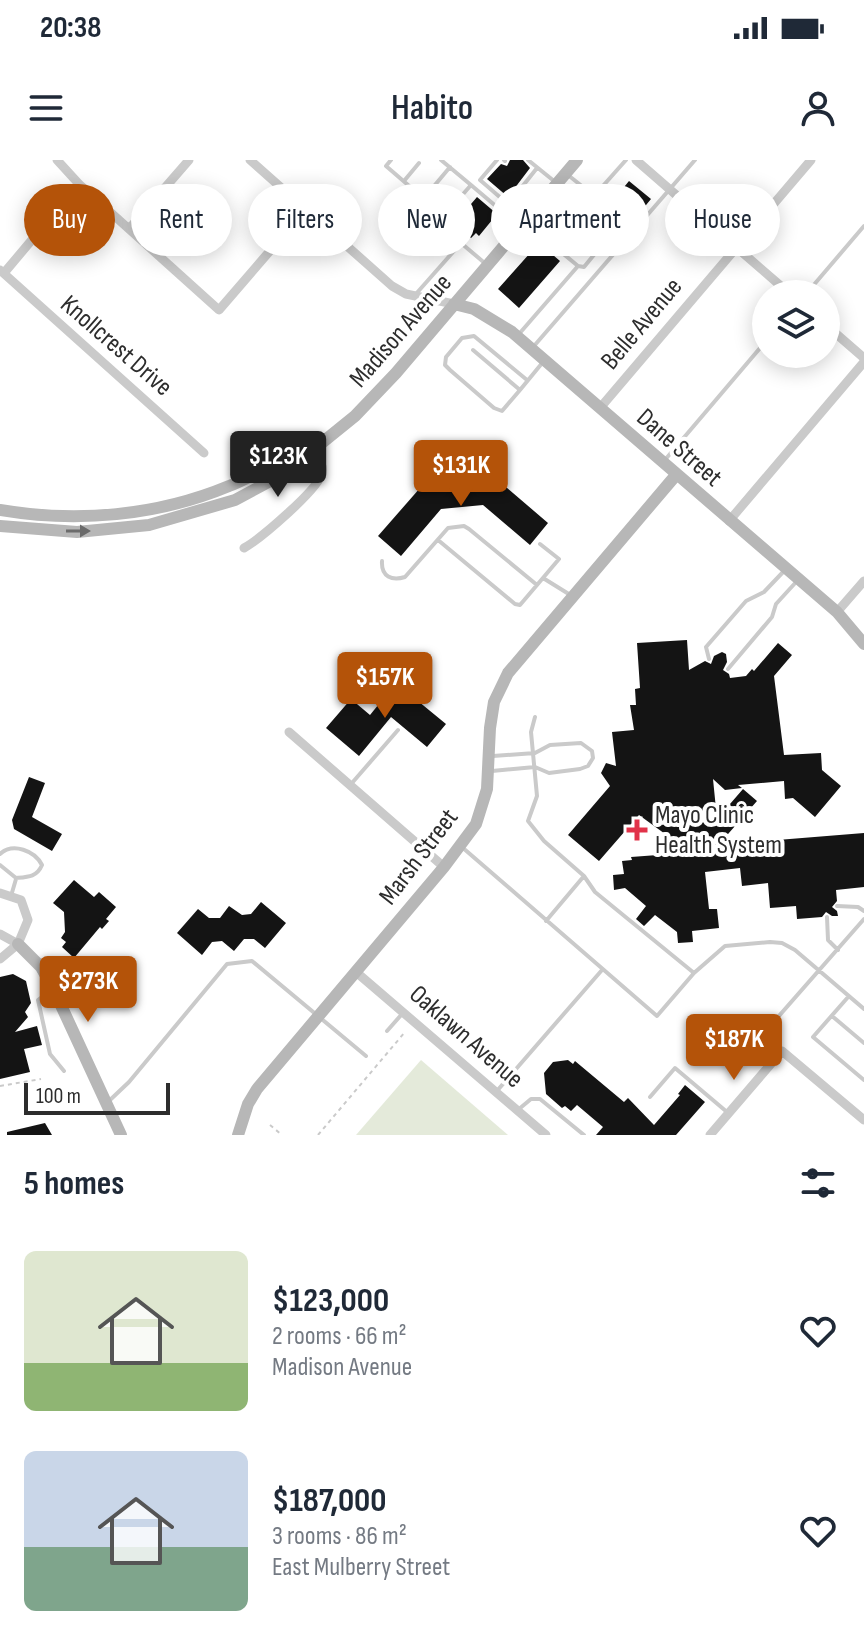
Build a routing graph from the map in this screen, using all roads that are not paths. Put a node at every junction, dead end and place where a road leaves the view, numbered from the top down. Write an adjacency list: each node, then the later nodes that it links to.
1 (57, 160): 18 (street)
2 (189, 160): 38 (street)
3 (250, 160): 19 (street)
4 (391, 160): 17 (lane)
5 (441, 160): 14 (lane)
6 (497, 160): 31 (lane)
7 (528, 160): 15 (lane)
8 (577, 160): 16 (street, Madison Avenue)
9 (626, 160): 27 (lane)
10 (636, 160): 29 (street)
11 (695, 160): 28 (lane)
12 (811, 160): 33 (street, Belle Avenue)
13 (419, 163): 17 (lane)
14 (450, 167): 21 (lane); 22 (lane)
15 (537, 168): 23 (lane); 24 (lane)
16 (566, 173): 25 (street, Madison Avenue); 26 (lane)
17 (404, 181): 20 (lane)
18 (79, 184)
19 (277, 184)
20 (408, 184)
21 (436, 184)
22 (470, 184)
23 (523, 184)
24 (551, 184)
25 (557, 184)
26 (579, 184)
27 (607, 184)
28 (674, 184)
29 (665, 186)
30 (475, 188): 34 (lane)
31 (491, 190)
32 (665, 195): 35 (lane)
33 (780, 196)
34 (491, 202)
35 (649, 213)
36 (115, 216): 38 (street)
37 (864, 226): 54 (lane)
38 (129, 229): 41 (street)
39 (24, 246): 52 (street)
40 (475, 255): 50 (lane)
41 (266, 256)
42 (358, 256): 55 (street)
43 (449, 256): 55 (lane)
44 (495, 256): 50 (street, Madison Avenue)
45 (565, 256): 51 (lane)
46 (593, 256): 51 (lane)
47 (612, 256): 59 (lane)
48 (728, 256): 66 (street, Belle Avenue)
49 (746, 256): 53 (street)
50 (487, 265): 56 (street, Madison Avenue)
51 (578, 266): 57 (lane)
52 (2, 271): 68 (street, Knollcrest Drive)
53 (774, 280)
54 (818, 280)
55 (414, 296): 56 (street)
56 (454, 304): 57 (street, Dane Street); 67 (street, Madison Avenue)
57 (517, 336): 59 (street, Dane Street)
58 (840, 338): 63 (street)
59 (532, 349): 62 (street, Dane Street)
60 (473, 350): 65 (lane)
61 (752, 357): 69 (lane)
62 (544, 360): 64 (lane); 66 (street, Dane Street)
63 (864, 360): 72 (street)
64 (527, 380): 65 (lane); 65 (lane)
65 (520, 390)
66 (600, 408): 69 (street, Dane Street)
67 (313, 450): 71 (street, Madison Avenue); 73 (street, Madison Avenue, one-way to 67); 76 (street)
68 (204, 453)
69 (662, 463): 70 (street, Dane Street)
70 (676, 475): 72 (street, Dane Street); 83 (street, Marsh Street)
71 (0, 510)
72 (729, 521): 78 (street, Dane Street)
73 (0, 526)
74 (438, 540): 77 (lane); 82 (lane); 82 (lane)
75 (540, 544): 79 (lane)
76 (244, 548)
77 (382, 561)
78 (785, 569): 80 (street, Dane Street); 86 (lane)
79 (543, 578): 82 (lane); 83 (lane)
80 (798, 579): 84 (street, Dane Street); 87 (lane)
81 (864, 581): 84 (street)
82 (537, 585)
83 (572, 596): 92 (street, Marsh Street)
84 (837, 612): 85 (street, Dane Street)
85 (864, 644)
86 (709, 659)
87 (728, 669)
88 (535, 717): 91 (lane)
89 (398, 730): 95 (lane)
90 (289, 732): 95 (street)
91 (533, 753): 92 (lane); 93 (lane); 93 (lane)
92 (490, 756): 94 (street, Marsh Street)
93 (535, 767): 94 (lane); 100 (lane)
94 (489, 771): 96 (street, Marsh Street)
95 (350, 785): 99 (street)
96 (461, 846): 99 (street, Marsh Street); 108 (lane)
97 (0, 854): 101 (lane)
98 (0, 865): 101 (lane)
99 (444, 867): 115 (street, Marsh Street)
100 (584, 876): 108 (lane); 116 (lane)
101 (16, 878): 103 (lane)
102 (0, 893): 103 (street)
103 (11, 896): 110 (street)
104 (837, 906): 105 (lane)
105 (864, 911)
106 (827, 917): 111 (lane)
107 (864, 919): 111 (lane)
108 (546, 921): 113 (lane)
109 (0, 934): 110 (street)
110 (18, 944): 112 (street); 117 (street)
111 (838, 950): 114 (lane)
112 (0, 959)
113 (602, 970): 116 (lane); 129 (lane)
114 (820, 971): 116 (lane); 118 (lane); 123 (lane)
115 (356, 972): 120 (street, Oaklawn Avenue); 121 (street, Marsh Street)
116 (694, 973)
117 (53, 988): 127 (lane); 131 (street)
118 (849, 996): 119 (lane); 122 (lane)
119 (864, 1009)
120 (403, 1012): 124 (lane); 129 (street, Oaklawn Avenue)
121 (319, 1016): 126 (lane); 131 (lane); 136 (street, Marsh Street)
122 (832, 1016): 125 (lane); 128 (lane)
123 (762, 1028)
124 (387, 1031)
125 (864, 1043)
126 (366, 1056)
127 (64, 1071)
128 (864, 1080)
129 (496, 1093): 132 (street, Oaklawn Avenue)
130 (650, 1097): 133 (lane)
131 (105, 1105): 135 (street)
132 (517, 1111): 137 (street, Oaklawn Avenue); 138 (lane)
133 (729, 1113): 134 (street); 139 (street)
134 (864, 1120)
135 (121, 1135)
136 (238, 1135)
137 (546, 1135)
138 (584, 1135)
139 (710, 1135)

